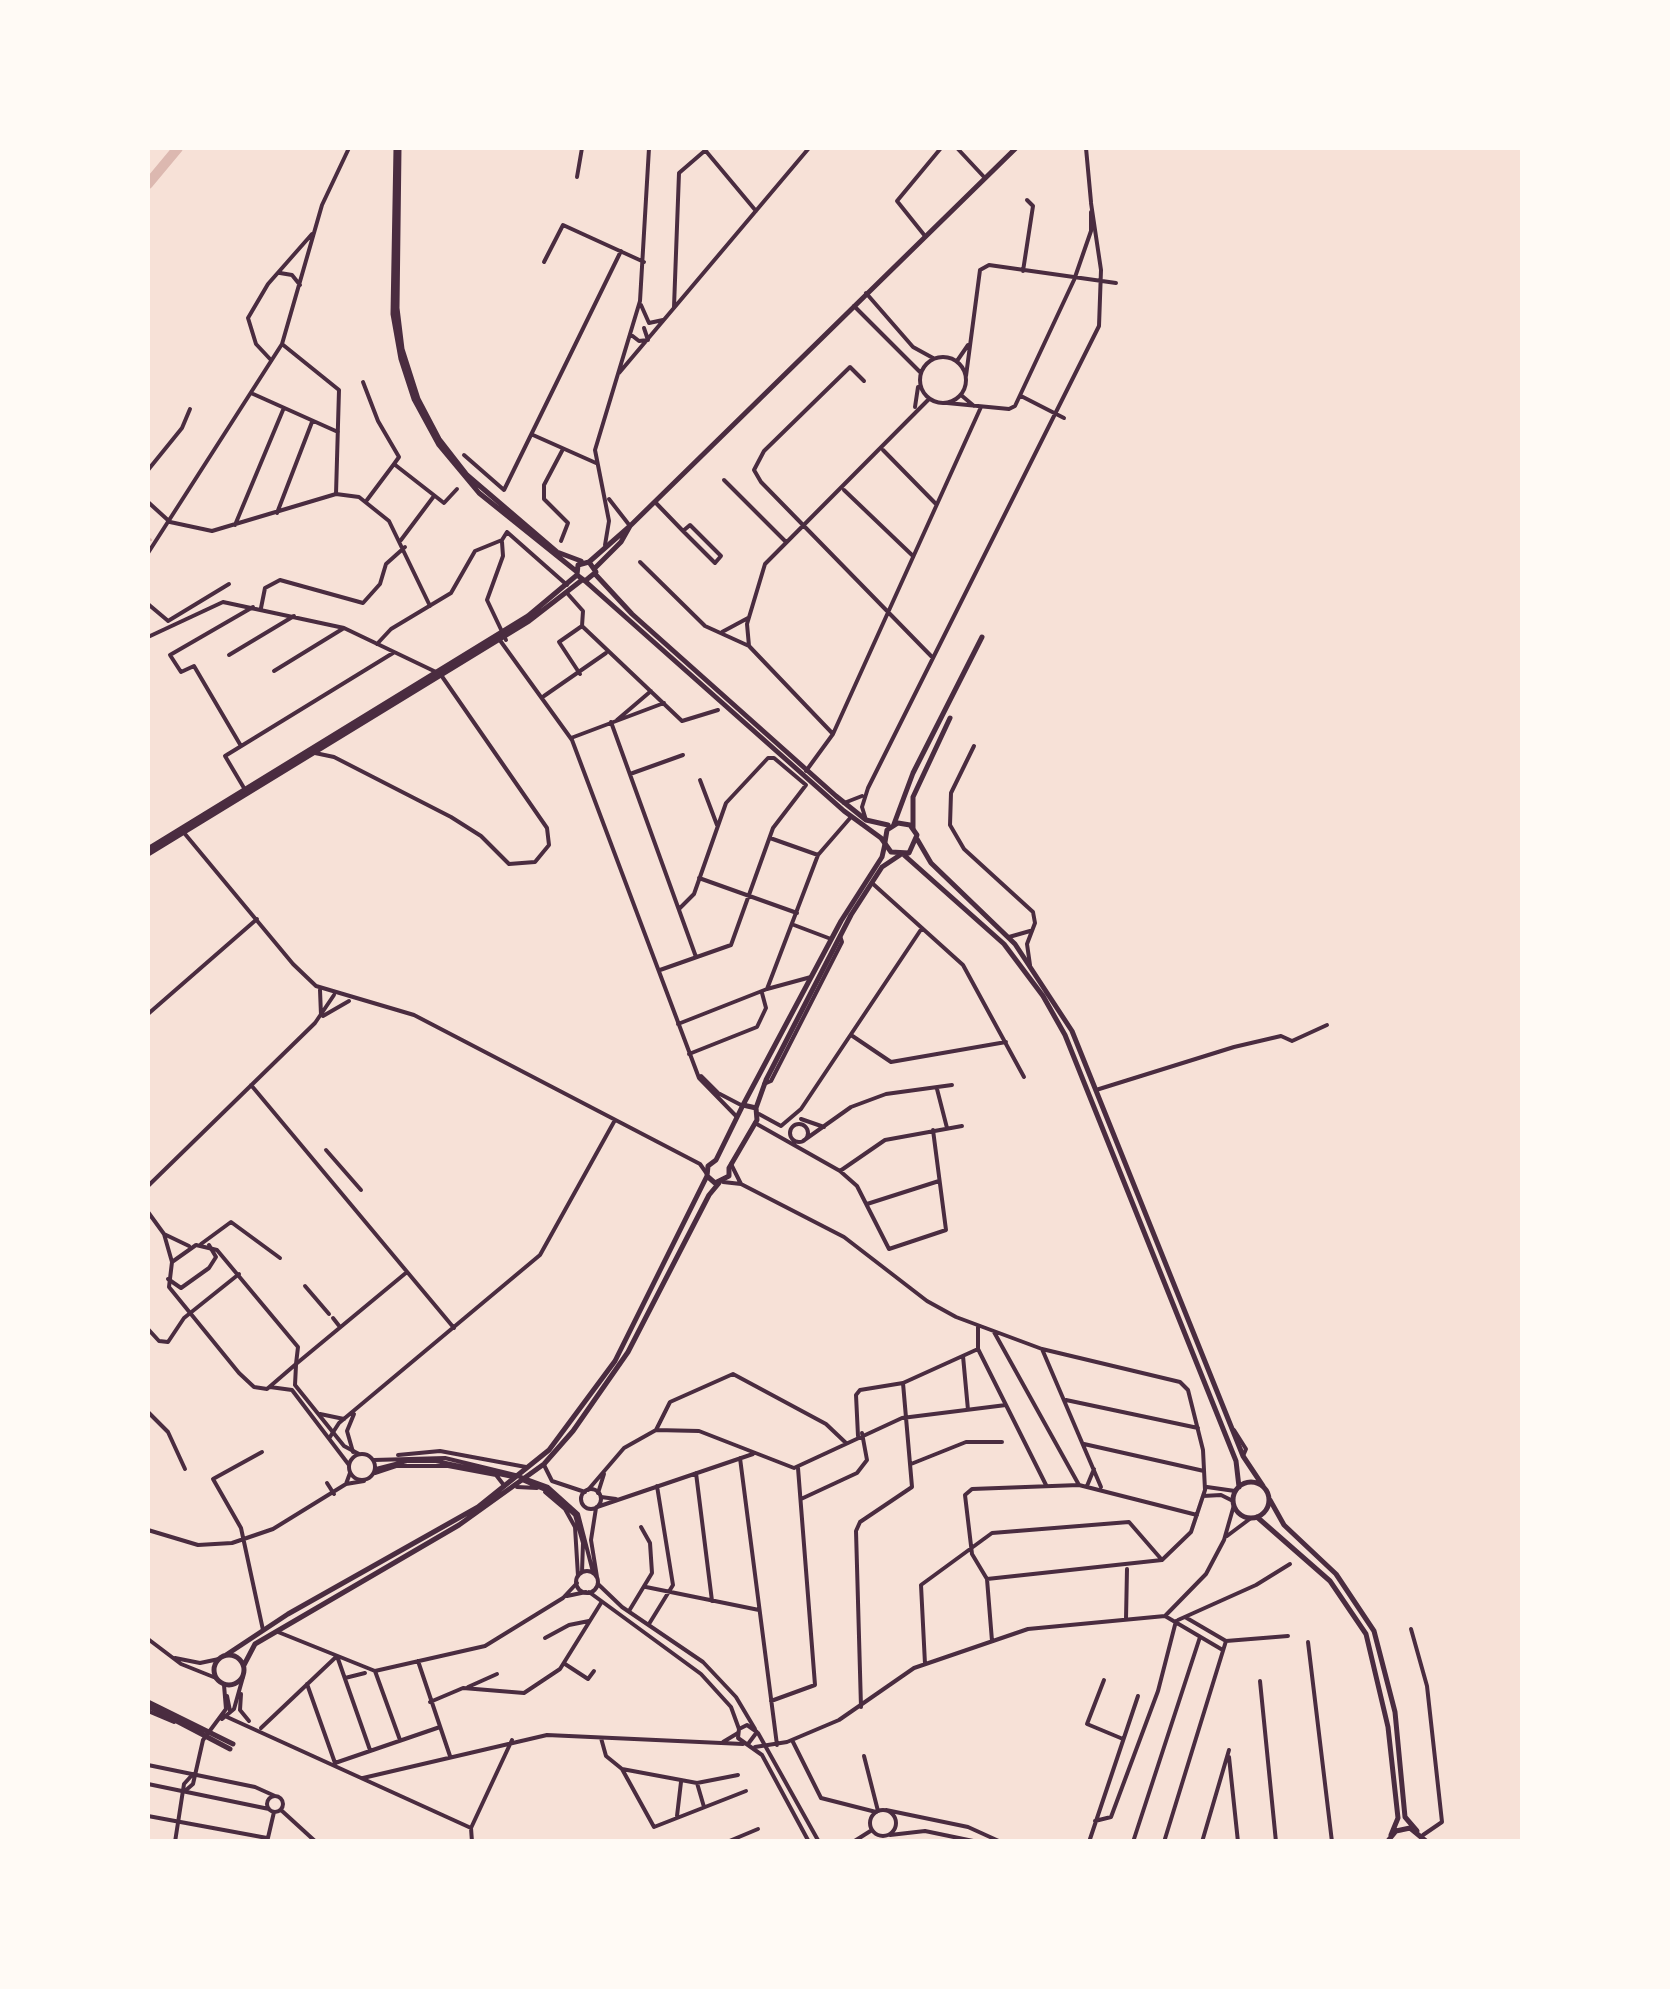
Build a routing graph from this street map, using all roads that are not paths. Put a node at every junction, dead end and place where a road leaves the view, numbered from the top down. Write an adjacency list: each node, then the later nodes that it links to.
1 (349, 148): 16 (street)
2 (398, 148): 74 (main road); 81 (main road)
3 (582, 148): 11 (street)
4 (649, 148): 20 (street)
5 (809, 148): 15 (street)
6 (941, 148): 17 (street)
7 (957, 148): 12 (street)
8 (1016, 148): 12 (main road)
9 (1086, 148): 14 (street)
10 (707, 149): 15 (street); 30 (street)
11 (577, 177)
12 (984, 178): 17 (main road)
13 (1027, 200): 21 (street)
14 (1092, 203): 23 (street); 24 (street)
15 (756, 211): 30 (street)
16 (314, 230): 22 (street); 26 (street)
17 (925, 236): 27 (main road)
18 (621, 250): 19 (street); 20 (street); 60 (street)
19 (544, 262)
20 (644, 262): 28 (street)
21 (1023, 270): 23 (street); 35 (street)
22 (278, 274): 26 (street); 39 (street)
23 (1074, 280): 24 (street); 49 (street)
24 (1101, 282): 25 (street); 56 (street)
25 (1116, 284)
26 (300, 285): 37 (street)
27 (866, 294): 29 (main road); 38 (street)
28 (640, 300): 32 (street); 34 (street)
29 (854, 306): 41 (street); 77 (main road)
30 (674, 307): 31 (street)
31 (663, 320): 32 (street); 36 (street)
32 (656, 323): 33 (street)
33 (644, 328): 34 (street); 36 (street)
34 (631, 332): 36 (street); 43 (street)
35 (970, 335): 40 (street); 42 (street)
36 (648, 340): 43 (street)
37 (282, 344): 39 (street); 59 (street)
38 (933, 358): 40 (street); 41 (street)
39 (270, 359): 47 (street)
40 (957, 361): 42 (street)
41 (920, 372): 46 (street)
42 (966, 376): 48 (street)
43 (615, 377): 64 (street)
44 (363, 382): 65 (street)
45 (864, 382): 85 (street)
46 (919, 382): 50 (street); 55 (street)
47 (251, 393): 54 (street); 82 (street)
48 (961, 394): 51 (street); 52 (street)
49 (1021, 396): 52 (street); 56 (street)
50 (929, 399): 51 (street); 55 (street)
51 (947, 403): 52 (street)
52 (978, 406): 78 (street)
53 (190, 409): 66 (street)
54 (283, 410): 58 (street); 83 (street)
55 (915, 412): 62 (street)
56 (1056, 414): 57 (street); 122 (street)
57 (1064, 418)
58 (312, 422): 59 (street); 80 (street)
59 (338, 432): 71 (street)
60 (532, 435): 61 (street); 70 (street)
61 (563, 448): 64 (street); 91 (street)
62 (882, 449): 69 (street); 78 (street)
63 (464, 455): 70 (street)
64 (596, 463): 73 (street)
65 (394, 464): 72 (street); 76 (street)
66 (148, 470)
67 (724, 480): 92 (street)
68 (458, 488): 72 (street)
69 (843, 488): 85 (street); 96 (street)
70 (504, 490): 74 (street); 79 (street)
71 (336, 494): 76 (street); 80 (street)
72 (434, 496): 90 (street)
73 (606, 496): 84 (street); 93 (street)
74 (490, 497): 79 (main road)
75 (148, 502): 82 (street)
76 (366, 502): 90 (street)
77 (655, 502): 84 (main road); 87 (street)
78 (936, 504): 96 (street)
79 (500, 506): 97 (main road)
80 (277, 513): 83 (street)
81 (509, 518): 86 (main road); 88 (street)
82 (170, 522): 83 (street); 95 (street)
83 (234, 526)
84 (630, 526): 93 (main road); 99 (main road)
85 (803, 526): 92 (street); 107 (street)
86 (520, 528): 88 (street); 100 (main road)
87 (683, 531): 87 (street)
88 (508, 532): 89 (street); 102 (street)
89 (502, 540): 105 (street); 114 (street)
90 (401, 541): 94 (street)
91 (561, 542)
92 (786, 542): 109 (street)
93 (605, 545): 97 (main road)
94 (404, 547): 105 (street); 106 (street)
95 (148, 553)
96 (912, 556): 107 (street)
97 (586, 562): 99 (main road); 100 (main road)
98 (640, 562): 113 (street)
99 (595, 570): 100 (main road); 141 (main road)
100 (580, 577): 102 (main road); 141 (main road)
101 (230, 584): 110 (street)
102 (567, 588): 111 (street); 114 (main road); 114 (main road)
103 (148, 604): 110 (street)
104 (253, 606): 106 (street); 110 (street); 136 (street)
105 (430, 606): 117 (street)
106 (260, 608): 108 (street)
107 (888, 611): 122 (street); 132 (street)
108 (294, 616): 112 (street); 121 (street)
109 (748, 618): 113 (street); 118 (street)
110 (171, 623): 116 (street)
111 (582, 626): 119 (street); 125 (street)
112 (344, 628): 117 (street); 123 (street)
113 (722, 632): 118 (street)
114 (501, 637): 124 (main road); 127 (street)
115 (982, 637): 151 (main road)
116 (148, 638)
117 (377, 644): 120 (street)
118 (749, 646): 132 (street)
119 (607, 652): 125 (street); 126 (street)
120 (393, 653): 124 (street); 136 (street)
121 (229, 655)
122 (934, 658): 145 (street)
123 (274, 671)
124 (438, 674): 133 (main road); 140 (street)
125 (580, 674): 127 (street)
126 (651, 690): 128 (street); 131 (street)
127 (544, 696): 134 (street)
128 (664, 704): 129 (street); 131 (street)
129 (718, 710)
130 (950, 718): 152 (main road)
131 (614, 721): 134 (street); 142 (street)
132 (833, 734): 141 (street)
133 (332, 737): 135 (main road); 138 (main road); 140 (street)
134 (572, 738): 175 (street)
135 (314, 745): 138 (street); 144 (main road)
136 (242, 746): 144 (street)
137 (974, 746): 170 (street)
138 (312, 753): 140 (street); 149 (main road)
139 (683, 755): 142 (street)
140 (334, 756)
141 (805, 772): 146 (main road); 147 (main road)
142 (630, 774): 165 (street)
143 (700, 780): 150 (street)
144 (244, 788): 149 (main road)
145 (868, 788): 146 (street); 148 (street)
146 (844, 802): 148 (main road)
147 (851, 816): 156 (main road); 159 (street)
148 (866, 820): 151 (main road)
149 (186, 825): 155 (street); 155 (street); 157 (main road)
150 (717, 825): 153 (street); 160 (street)
151 (892, 825): 152 (main road); 156 (main road)
152 (913, 828): 154 (main road)
153 (770, 838): 159 (street); 164 (street)
154 (917, 839): 158 (main road); 171 (main road)
155 (197, 843): 167 (street)
156 (885, 843): 158 (main road); 172 (main road)
157 (148, 851)
158 (902, 855): 161 (main road); 291 (main road)
159 (818, 856): 166 (street)
160 (699, 878): 164 (street); 165 (street)
161 (872, 882): 162 (street); 163 (main road)
162 (878, 892): 163 (street); 169 (street)
163 (864, 893): 198 (main road)
164 (749, 895): 166 (street); 173 (street)
165 (680, 908): 173 (street)
166 (797, 913): 168 (street)
167 (257, 919): 178 (street); 183 (street)
168 (793, 924): 172 (street); 179 (street)
169 (922, 928): 187 (street); 188 (street)
170 (1034, 928): 171 (street); 174 (street)
171 (1009, 936): 174 (main road)
172 (831, 939): 176 (main road)
173 (696, 957): 175 (street)
174 (1030, 965): 195 (main road)
175 (660, 970): 185 (street)
176 (814, 975): 177 (street); 180 (main road)
177 (798, 983): 179 (street); 180 (street)
178 (317, 986): 181 (street); 184 (street)
179 (765, 991): 185 (street); 189 (street)
180 (804, 994): 196 (main road)
181 (334, 995): 182 (street); 184 (street)
182 (353, 1000): 184 (street); 200 (street)
183 (148, 1014)
184 (319, 1019): 192 (street)
185 (678, 1024): 189 (street)
186 (1328, 1025): 195 (street)
187 (851, 1034): 188 (street); 197 (street)
188 (1006, 1042): 191 (street)
189 (689, 1054): 190 (street)
190 (695, 1068): 196 (street); 199 (street)
191 (1024, 1076)
192 (251, 1085): 221 (street); 231 (street)
193 (952, 1085): 194 (street)
194 (936, 1087): 206 (street); 207 (street)
195 (1096, 1090): 289 (main road)
196 (743, 1105): 198 (main road); 199 (main road)
197 (804, 1105): 203 (street); 204 (street)
198 (757, 1111): 201 (main road); 204 (street)
199 (736, 1116): 213 (main road)
200 (615, 1120): 214 (street); 238 (street)
201 (755, 1123): 210 (street); 215 (main road)
202 (795, 1124): 203 (street); 204 (street); 210 (street)
203 (805, 1124): 206 (street); 209 (street)
204 (781, 1126)
205 (962, 1126): 207 (street)
206 (824, 1128): 209 (street)
207 (947, 1128): 208 (street)
208 (933, 1130): 216 (street); 218 (street)
209 (806, 1139): 210 (street); 212 (street)
210 (788, 1140): 212 (street)
211 (326, 1150): 222 (street)
212 (812, 1155): 216 (street)
213 (710, 1163): 214 (street); 217 (main road)
214 (700, 1164): 217 (street)
215 (731, 1164): 219 (main road); 220 (street)
216 (840, 1170): 223 (street)
217 (707, 1175): 219 (main road); 271 (main road)
218 (940, 1181): 223 (street); 223 (street)
219 (721, 1183): 220 (street); 268 (main road)
220 (741, 1184): 236 (street)
221 (148, 1186)
222 (361, 1190)
223 (867, 1204)
224 (148, 1212): 225 (street)
225 (164, 1234): 228 (street); 230 (street)
226 (202, 1244): 227 (street); 228 (street); 229 (street)
227 (209, 1245): 232 (street); 233 (street)
228 (191, 1246): 230 (street)
229 (280, 1258)
230 (172, 1262): 233 (street)
231 (407, 1272): 237 (street); 238 (street)
232 (239, 1274): 235 (street); 244 (street)
233 (168, 1279): 235 (street)
234 (305, 1286): 237 (street)
235 (189, 1314): 239 (street); 246 (street)
236 (978, 1326): 240 (street); 241 (street)
237 (340, 1328): 244 (street)
238 (454, 1328): 249 (street)
239 (148, 1329)
240 (994, 1332): 242 (street); 284 (street)
241 (978, 1349): 243 (street); 248 (street)
242 (1042, 1349): 247 (street); 255 (street)
243 (963, 1356): 245 (street); 250 (street)
244 (296, 1364): 246 (street); 252 (street)
245 (903, 1383): 253 (street); 258 (street)
246 (270, 1387): 257 (street)
247 (1063, 1399): 255 (street); 261 (street)
248 (1006, 1405): 250 (street); 285 (street)
249 (357, 1410): 254 (street); 263 (street)
250 (968, 1410): 253 (street)
251 (148, 1412): 273 (street)
252 (317, 1412): 254 (street); 257 (street)
253 (908, 1418): 258 (street); 269 (street)
254 (344, 1419): 257 (street)
255 (1198, 1428): 277 (street)
256 (656, 1430): 260 (street); 264 (street); 274 (street)
257 (331, 1434): 263 (street); 270 (street)
258 (860, 1435): 260 (street); 298 (street)
259 (1002, 1442): 269 (street)
260 (846, 1443): 272 (street)
261 (1084, 1444): 275 (street); 277 (street)
262 (262, 1452): 301 (street)
263 (356, 1453): 267 (street); 270 (street)
264 (753, 1454): 266 (street); 272 (street)
265 (389, 1458): 267 (street); 271 (street); 315 (street)
266 (740, 1458): 279 (street); 324 (street)
267 (374, 1460): 276 (street)
268 (544, 1464): 271 (main road); 293 (street)
269 (911, 1464): 371 (street)
270 (349, 1465): 278 (street)
271 (534, 1467): 283 (main road)
272 (798, 1468): 298 (street)
273 (185, 1469)
274 (606, 1469): 293 (street); 295 (street)
275 (1094, 1469): 288 (street); 290 (street)
276 (375, 1471): 280 (street); 292 (street); 314 (street)
277 (1204, 1472): 286 (street)
278 (350, 1473): 280 (street); 282 (street)
279 (696, 1474): 287 (street); 322 (street)
280 (364, 1481): 282 (street)
281 (327, 1483): 294 (street)
282 (346, 1484): 294 (street)
283 (517, 1484): 292 (main road); 314 (street); 332 (main road)
284 (1079, 1484): 285 (street); 288 (street)
285 (1046, 1485): 310 (street)
286 (1205, 1485): 291 (street); 296 (street)
287 (657, 1486): 297 (street); 320 (street)
288 (1087, 1486): 290 (street)
289 (1263, 1486): 291 (main road); 299 (main road)
290 (1102, 1489): 304 (street)
291 (1237, 1489): 300 (main road)
292 (502, 1491): 335 (main road)
293 (587, 1491): 295 (street); 302 (street)
294 (334, 1494): 308 (street)
295 (599, 1495): 297 (street); 302 (street)
296 (1203, 1496): 300 (street); 304 (street)
297 (620, 1499): 302 (street)
298 (800, 1500): 369 (street)
299 (1270, 1500): 305 (main road); 416 (main road)
300 (1233, 1503): 305 (main road); 309 (street)
301 (228, 1504): 303 (street); 308 (street)
302 (596, 1507): 315 (street)
303 (218, 1510)
304 (1197, 1515): 311 (street)
305 (1254, 1518): 309 (street); 417 (main road)
306 (641, 1527): 318 (street)
307 (148, 1530): 308 (street)
308 (245, 1540): 329 (street)
309 (1224, 1540): 326 (street)
310 (972, 1546): 311 (street); 316 (street); 352 (street)
311 (1162, 1560): 313 (street)
312 (1290, 1564): 327 (street)
313 (1127, 1567): 316 (street); 328 (street)
314 (580, 1574): 315 (street); 317 (street)
315 (596, 1578): 319 (street); 325 (street)
316 (987, 1579): 342 (street)
317 (576, 1583): 319 (street); 321 (street)
318 (646, 1587): 320 (street); 325 (street)
319 (587, 1592): 321 (street); 323 (street)
320 (669, 1594): 322 (street); 333 (street)
321 (563, 1598): 350 (street)
322 (712, 1601): 324 (street)
323 (602, 1603): 330 (street); 377 (street)
324 (759, 1610): 369 (street)
325 (629, 1612): 333 (street)
326 (1165, 1616): 328 (street); 331 (street)
327 (1186, 1617): 331 (street); 343 (street)
328 (1126, 1619): 342 (street)
329 (263, 1620): 335 (street); 336 (street)
330 (589, 1621): 340 (street); 351 (street)
331 (1176, 1621): 338 (street); 409 (street)
332 (288, 1622): 335 (main road); 337 (street)
333 (648, 1624): 378 (street)
334 (1410, 1629): 416 (street)
335 (273, 1630): 336 (main road); 337 (street); 353 (main road)
336 (260, 1634): 346 (main road)
337 (288, 1634): 347 (street)
338 (1201, 1636): 345 (street); 431 (street)
339 (1288, 1636): 343 (street)
340 (545, 1638)
341 (148, 1639): 348 (street)
342 (992, 1640): 352 (street)
343 (1226, 1642): 345 (street)
344 (1308, 1642): 436 (street)
345 (1222, 1649): 432 (street)
346 (226, 1655): 349 (main road); 353 (main road)
347 (336, 1656): 355 (street); 359 (street); 363 (street)
348 (172, 1658): 349 (street); 358 (street)
349 (219, 1658): 358 (main road)
350 (418, 1660): 355 (street); 368 (street)
351 (564, 1664): 354 (street); 364 (street)
352 (926, 1664): 371 (street)
353 (244, 1665): 357 (main road)
354 (594, 1671)
355 (372, 1672): 359 (street); 381 (street)
356 (498, 1674): 364 (street)
357 (243, 1677): 362 (main road); 365 (street)
358 (216, 1678): 362 (main road)
359 (346, 1678): 388 (street)
360 (1104, 1680): 380 (street)
361 (1260, 1681): 435 (street)
362 (224, 1684): 366 (street)
363 (307, 1684): 376 (street); 391 (street)
364 (464, 1688): 368 (street)
365 (241, 1694): 372 (street); 374 (street)
366 (228, 1696): 372 (street); 373 (street)
367 (1138, 1696): 380 (street)
368 (430, 1702): 375 (street)
369 (771, 1702): 386 (street)
370 (148, 1706): 370 (main road)
371 (861, 1708): 383 (street)
372 (231, 1716): 373 (street); 374 (street)
373 (218, 1722): 394 (street)
374 (252, 1724): 376 (street)
375 (440, 1726): 381 (street); 389 (street)
376 (261, 1728): 391 (street)
377 (738, 1731): 378 (street); 384 (street); 385 (street)
378 (756, 1731): 385 (street); 387 (street)
379 (601, 1738): 382 (street); 384 (street); 393 (street)
380 (1122, 1739): 409 (street)
381 (400, 1740): 388 (street)
382 (512, 1740): 389 (street); 411 (street)
383 (792, 1740): 386 (street); 406 (street)
384 (713, 1744): 385 (street)
385 (749, 1745): 387 (street); 424 (street)
386 (776, 1745): 387 (street)
387 (768, 1747): 425 (street)
388 (370, 1750): 391 (street)
389 (450, 1756): 396 (street)
390 (864, 1756): 406 (street)
391 (334, 1763): 396 (street)
392 (148, 1765): 394 (street)
393 (622, 1769): 397 (street); 408 (street)
394 (193, 1774): 401 (street); 402 (street)
395 (738, 1775): 398 (street)
396 (364, 1778): 411 (street)
397 (681, 1782): 398 (street); 408 (street)
398 (697, 1783): 403 (street)
399 (148, 1784): 401 (street)
400 (746, 1791): 403 (street)
401 (184, 1792): 404 (street); 410 (street)
402 (275, 1796): 404 (street); 404 (street)
403 (705, 1809): 408 (street)
404 (275, 1810): 419 (street); 421 (street)
405 (886, 1810): 406 (street); 414 (street); 429 (street)
406 (877, 1812): 413 (street)
407 (148, 1816): 410 (street)
408 (678, 1818)
409 (1095, 1821): 430 (street)
410 (178, 1822): 419 (street); 420 (street)
411 (470, 1828): 422 (street)
412 (758, 1828): 418 (street)
413 (872, 1830): 415 (street); 426 (street)
414 (890, 1835): 415 (street); 428 (street)
415 (880, 1836): 427 (street)
416 (1422, 1836): 417 (main road)
417 (1389, 1838)
418 (739, 1839): 423 (street)
419 (267, 1840)
420 (175, 1842)
421 (316, 1842)
422 (472, 1842)
423 (727, 1842)
424 (809, 1842)
425 (819, 1842)
426 (854, 1842)
427 (871, 1842)
428 (978, 1842)
429 (1000, 1842)
430 (1088, 1842)
431 (1133, 1842)
432 (1164, 1842)
433 (1202, 1842): 434 (street)
434 (1238, 1842)
435 (1276, 1842)
436 (1332, 1842)

